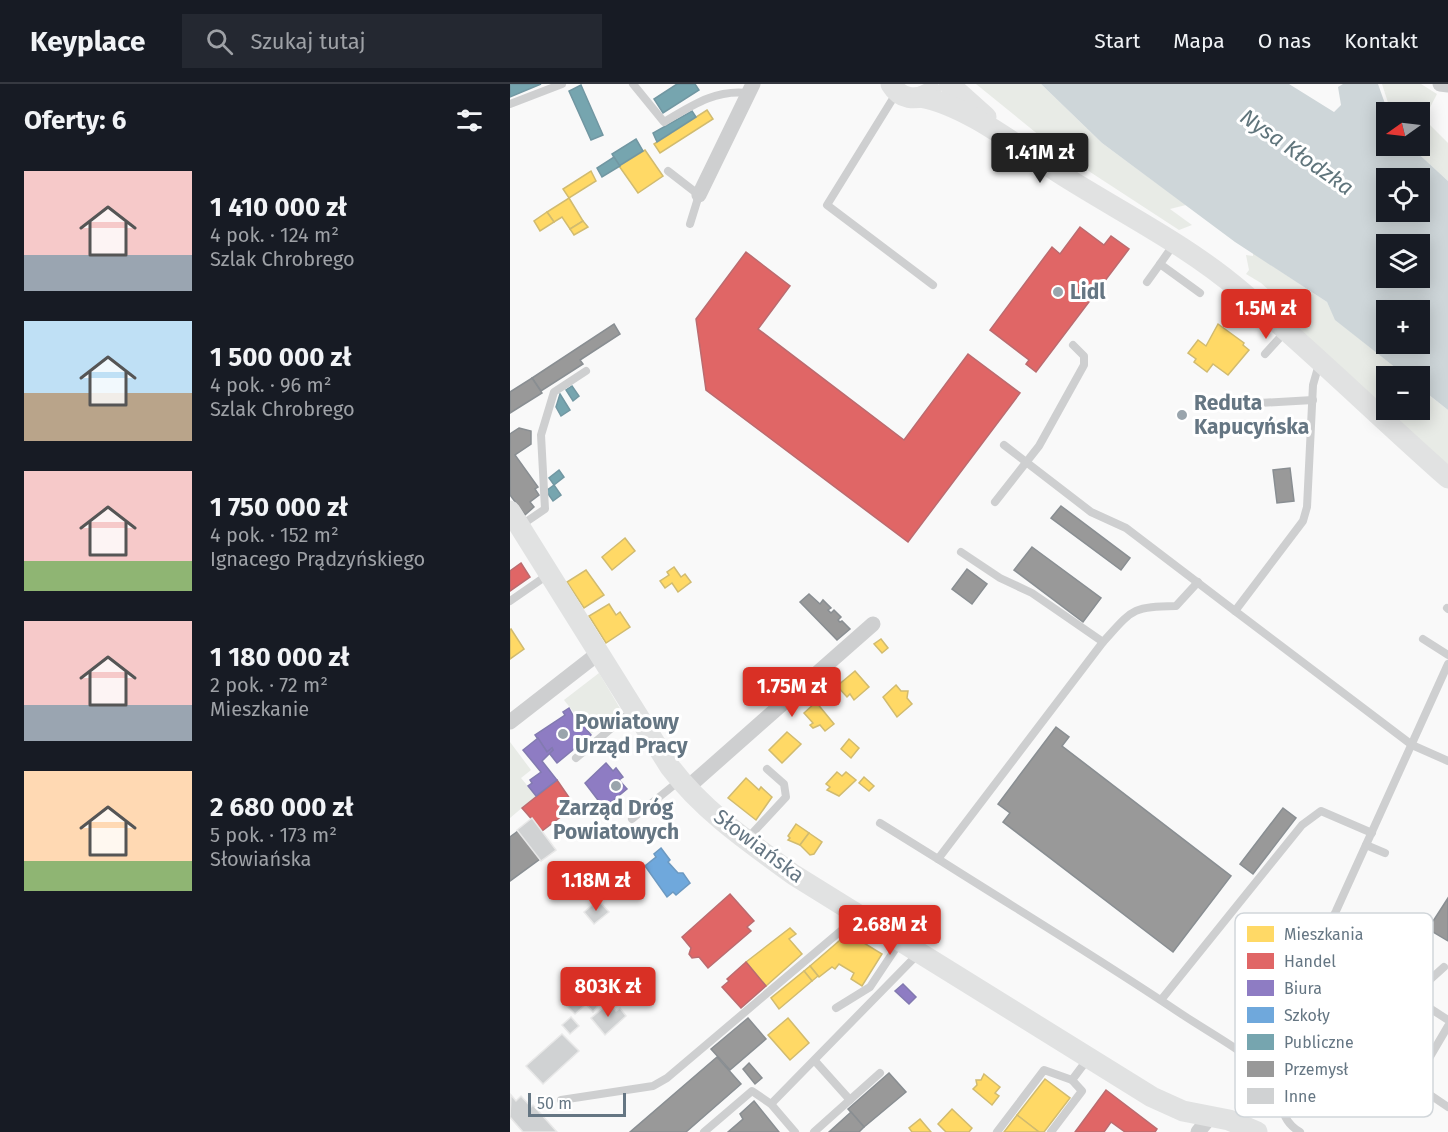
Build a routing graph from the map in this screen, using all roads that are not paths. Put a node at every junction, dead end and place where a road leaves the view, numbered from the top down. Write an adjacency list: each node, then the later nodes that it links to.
1 (562, 84): 10 (lane)
2 (633, 84): 7 (lane)
3 (937, 84): 9 (street)
4 (950, 84): 11 (street)
5 (1440, 84): 6 (street)
6 (1448, 86)
7 (750, 88): 13 (street)
8 (894, 88): 9 (street); 18 (lane)
9 (920, 97): 11 (street)
10 (510, 104)
11 (1013, 141): 15 (street)
12 (668, 171): 13 (lane)
13 (699, 195): 14 (lane)
14 (690, 224)
15 (1175, 243): 16 (lane); 20 (street)
16 (1160, 264): 17 (lane); 19 (lane)
17 (1147, 282)
18 (933, 285)
19 (1200, 293)
20 (1285, 332): 22 (lane); 23 (street)
21 (1073, 345): 28 (lane)
22 (1265, 354)
23 (1319, 363): 25 (lane); 29 (street)
24 (586, 371): 31 (lane)
25 (1313, 400): 26 (lane); 36 (lane)
26 (1259, 403)
27 (1004, 445): 28 (lane)
28 (1027, 462): 30 (lane); 34 (lane)
29 (1448, 478)
30 (995, 502)
31 (515, 519): 33 (street, Słowiańska)
32 (961, 552): 39 (lane)
33 (550, 573): 35 (lane); 40 (street, Słowiańska)
34 (1198, 582): 36 (lane); 39 (lane)
35 (510, 602)
36 (1235, 610): 45 (lane)
37 (873, 624): 49 (street)
38 (1423, 639): 41 (lane)
39 (1103, 642): 56 (lane)
40 (600, 652): 43 (street, Słowiańska); 44 (street)
41 (1448, 655)
42 (1448, 665): 45 (lane)
43 (634, 709): 46 (lane); 49 (street, Słowiańska)
44 (510, 722)
45 (1412, 745): 47 (lane); 52 (lane)
46 (576, 758)
47 (1448, 760)
48 (767, 769): 53 (lane)
49 (684, 784): 50 (lane); 53 (street, Słowiańska)
50 (632, 819)
51 (880, 823): 56 (lane)
52 (1372, 833): 54 (lane); 63 (lane)
53 (746, 840): 57 (street, Słowiańska)
54 (1366, 845): 55 (lane); 58 (lane)
55 (1385, 853)
56 (938, 859): 63 (lane)
57 (856, 912): 59 (street, Słowiańska); 75 (lane)
58 (1334, 913)
59 (902, 940): 60 (street, Słowiańska); 64 (lane)
60 (920, 952): 70 (street, Słowiańska); 71 (lane)
61 (1444, 968): 62 (lane)
62 (1433, 978)
63 (1161, 1000): 68 (lane)
64 (836, 1008)
65 (1433, 1009): 66 (lane)
66 (1448, 1020)
67 (1448, 1026): 69 (lane)
68 (1235, 1050)
69 (1433, 1052)
70 (1089, 1057): 73 (lane); 80 (street, Słowiańska)
71 (815, 1061): 76 (lane); 77 (lane)
72 (880, 1073): 76 (lane)
73 (1072, 1080): 84 (lane); 85 (lane)
74 (1433, 1097): 78 (lane)
75 (561, 1100)
76 (849, 1100): 83 (lane)
77 (771, 1104): 81 (lane); 82 (lane)
78 (1448, 1107)
79 (1284, 1117): 87 (lane)
80 (1204, 1125): 86 (street, Słowiańska)
81 (704, 1132)
82 (795, 1132)
83 (814, 1132)
84 (997, 1132)
85 (1051, 1132)
86 (1257, 1132)
87 (1300, 1132)

